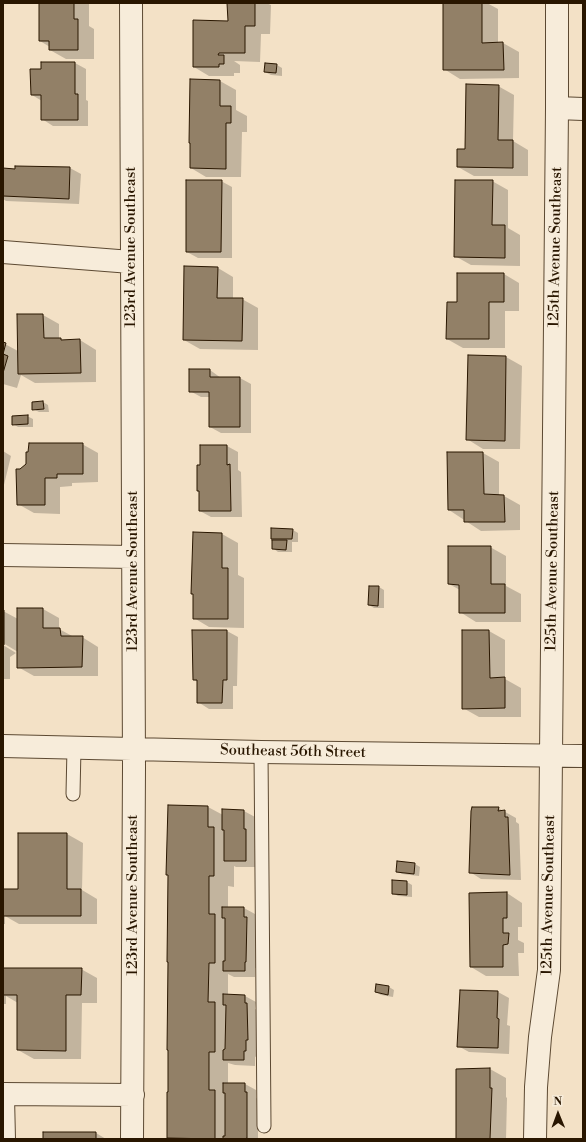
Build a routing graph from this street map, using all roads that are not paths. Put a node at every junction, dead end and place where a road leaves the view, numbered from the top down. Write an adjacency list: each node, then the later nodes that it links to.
1 (131, 3): 6 (street, 123rd Avenue Southeast)
2 (557, 3): 3 (street, 125th Avenue Southeast)
3 (557, 108): 4 (street); 13 (street, 125th Avenue Southeast)
4 (583, 109)
5 (3, 252): 6 (street)
6 (131, 262): 8 (street, 123rd Avenue Southeast)
7 (3, 555): 8 (street)
8 (133, 557): 11 (street, 123rd Avenue Southeast)
9 (3, 746): 10 (street, Southeast 56th Street)
10 (74, 748): 11 (street, Southeast 56th Street); 15 (lane)
11 (134, 749): 12 (street, Southeast 56th Street); 17 (street, 123rd Avenue Southeast)
12 (261, 752): 13 (street, Southeast 56th Street); 19 (lane)
13 (551, 756): 14 (street, Southeast 56th Street); 22 (street, 125th Avenue Southeast)
14 (583, 756)
15 (73, 794)
16 (3, 1094): 17 (street)
17 (132, 1095): 21 (street, 123rd Avenue Southeast)
18 (3, 1097): 20 (street)
19 (264, 1126)
20 (4, 1139)
21 (132, 1139)
22 (535, 1139)

